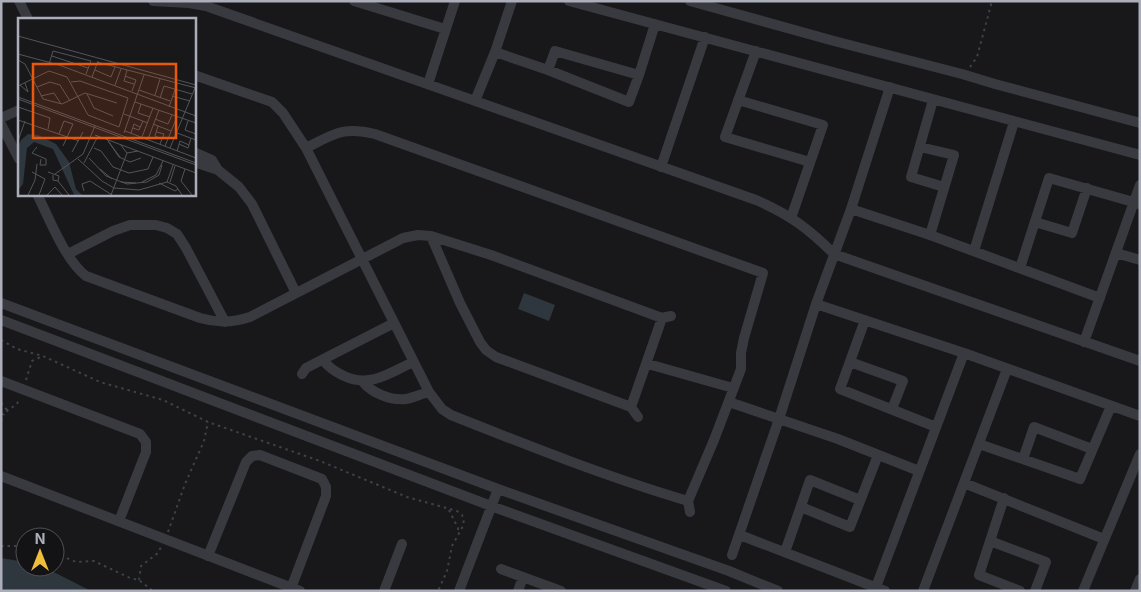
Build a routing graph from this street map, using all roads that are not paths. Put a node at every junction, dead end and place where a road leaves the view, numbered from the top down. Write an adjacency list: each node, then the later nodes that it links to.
1 (19, 1): 8 (street)
2 (153, 1): 17 (street)
3 (354, 1): 10 (street)
4 (455, 1): 10 (street)
5 (512, 1): 13 (street)
6 (569, 1): 9 (street)
7 (690, 1): 25 (street)
8 (31, 18)
9 (655, 24): 11 (street); 16 (street)
10 (445, 29): 17 (street)
11 (706, 37): 12 (street); 34 (street)
12 (756, 51): 18 (street); 19 (street)
13 (495, 52): 14 (street); 21 (street)
14 (548, 70): 16 (street); 16 (street)
15 (195, 75): 28 (street)
16 (639, 75)
17 (428, 84): 21 (street)
18 (890, 87): 20 (street); 41 (street)
19 (738, 100): 33 (street); 33 (street)
20 (933, 100): 24 (street); 27 (street)
21 (475, 101): 34 (street)
22 (18, 110): 23 (street)
23 (1, 118)
24 (1014, 122): 30 (street); 46 (street)
25 (1140, 123)
26 (1, 124): 31 (street)
27 (920, 147): 37 (street); 37 (street)
28 (306, 148): 50 (street); 72 (street)
29 (195, 152): 35 (street)
30 (1140, 155)
31 (18, 156)
32 (195, 162): 35 (street)
33 (810, 162): 42 (street)
34 (661, 167): 42 (street)
35 (218, 170): 53 (street)
36 (1140, 185): 40 (street)
37 (944, 187): 44 (street)
38 (1087, 188): 40 (street); 43 (street); 43 (street)
39 (37, 195): 48 (street)
40 (1137, 203): 47 (street)
41 (851, 209): 44 (street); 49 (street)
42 (791, 218): 49 (street)
43 (1035, 222): 52 (street)
44 (930, 235): 46 (street)
45 (431, 236): 50 (street); 67 (street); 76 (street)
46 (974, 251): 52 (street)
47 (1116, 253): 51 (street); 54 (street)
48 (68, 254): 59 (street); 59 (street)
49 (834, 254): 56 (street); 61 (street)
50 (361, 259): 53 (street); 60 (street)
51 (1140, 260)
52 (1020, 268): 54 (street)
53 (296, 293): 59 (street)
54 (1100, 298): 61 (street)
55 (1, 303): 90 (street)
56 (816, 304): 58 (street); 80 (street)
57 (1, 320): 94 (street)
58 (865, 320): 62 (street); 66 (street)
59 (225, 322)
60 (394, 324): 63 (street); 65 (street)
61 (1084, 342): 64 (street)
62 (964, 353): 68 (street); 81 (street)
63 (323, 360): 69 (street); 71 (street)
64 (1140, 361)
65 (414, 362): 71 (street); 73 (street)
66 (850, 362): 77 (street); 77 (street)
67 (648, 364): 72 (street); 76 (street)
68 (1007, 369): 75 (street); 82 (street)
69 (302, 374)
70 (1, 381): 97 (street)
71 (363, 382): 73 (street)
72 (733, 388): 74 (street)
73 (429, 392): 93 (street)
74 (729, 402): 80 (street); 93 (street)
75 (1111, 406): 78 (street); 83 (street)
76 (632, 407): 79 (street)
77 (892, 409): 81 (street)
78 (1140, 416)
79 (638, 417)
80 (779, 419): 84 (street); 98 (street)
81 (936, 427): 87 (street)
82 (979, 444): 86 (street); 89 (street)
83 (1092, 449): 86 (street); 86 (street)
84 (878, 454): 87 (street); 92 (street)
85 (1140, 454): 99 (street)
86 (1023, 459)
87 (919, 471): 108 (street)
88 (1, 476): 97 (street)
89 (964, 483): 91 (street); 116 (street)
90 (498, 489): 94 (street); 115 (street)
91 (1004, 498): 99 (street); 100 (street)
92 (860, 500): 95 (street); 95 (street)
93 (688, 501): 96 (street)
94 (491, 506): 111 (street); 114 (street)
95 (801, 507): 102 (street)
96 (690, 512)
97 (119, 521): 104 (street)
98 (740, 535): 102 (street); 103 (street)
99 (1104, 539): 119 (street)
100 (990, 541): 117 (street); 118 (street)
101 (402, 544): 110 (street)
102 (785, 552): 108 (street)
103 (732, 555)
104 (208, 556): 109 (street); 109 (street)
105 (501, 569): 106 (street)
106 (523, 577): 112 (street); 113 (street)
107 (1140, 579): 120 (street)
108 (880, 589)
109 (294, 590)
110 (384, 591)
111 (459, 591)
112 (518, 591)
113 (561, 591)
114 (726, 591)
115 (778, 591)
116 (924, 591)
117 (1020, 591)
118 (1035, 591)
119 (1084, 591)
120 (1135, 591)

